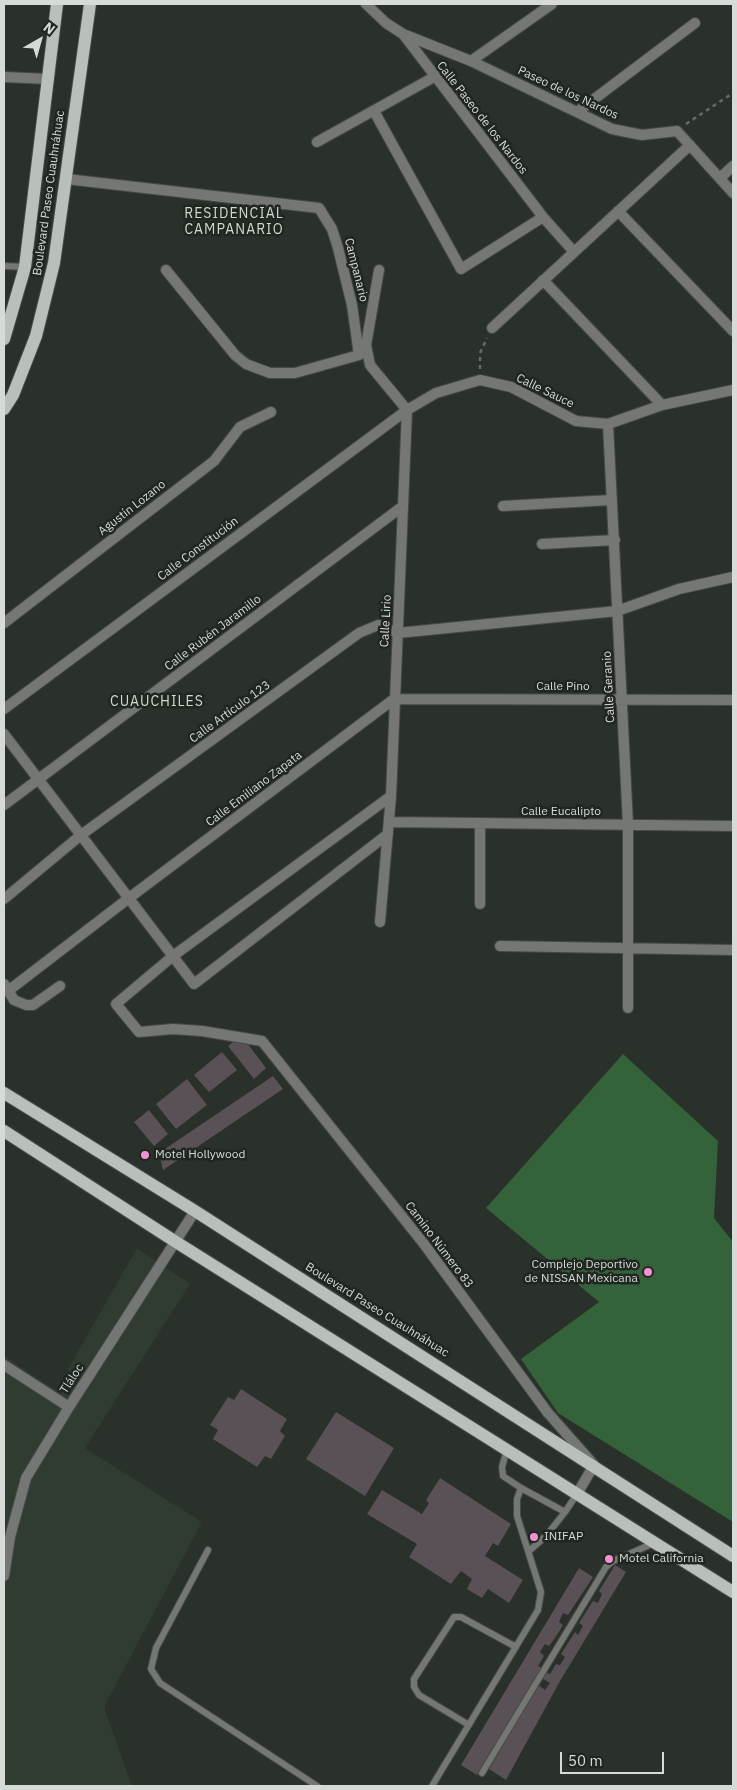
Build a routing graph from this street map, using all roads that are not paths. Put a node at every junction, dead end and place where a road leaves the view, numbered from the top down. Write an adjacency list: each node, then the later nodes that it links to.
1 (58, 4): 10 (main road, Boulevard Paseo Cuauhnáhuac)
2 (90, 4): 16 (main road, Boulevard Paseo Cuauhnáhuac)
3 (366, 4): 6 (street, Calle Paseo de los Nardos)
4 (552, 4): 7 (street)
5 (695, 23): 12 (street)
6 (402, 34): 7 (street, Paseo de los Nardos); 9 (street, Calle Paseo de los Nardos)
7 (471, 61): 12 (street, Paseo de los Nardos)
8 (4, 77): 10 (street)
9 (434, 77): 11 (street); 20 (street, Calle Paseo de los Nardos)
10 (49, 79): 23 (main road, Boulevard Paseo Cuauhnáhuac)
11 (374, 111): 13 (street); 20 (street)
12 (577, 112): 14 (street, Paseo de los Nardos)
13 (318, 142)
14 (690, 145): 17 (street); 19 (street)
15 (733, 166): 17 (street)
16 (66, 178): 24 (street, Campanario); 32 (main road, Boulevard Paseo Cuauhnáhuac)
17 (720, 178): 18 (street)
18 (733, 193)
19 (618, 211): 21 (street); 28 (street)
20 (543, 216): 21 (street, Calle Paseo de los Nardos)
21 (574, 252): 26 (street)
22 (4, 266): 23 (lane)
23 (25, 267): 29 (main road, Boulevard Paseo Cuauhnáhuac)
24 (166, 270)
25 (379, 270): 33 (street)
26 (543, 280): 27 (street); 31 (street)
27 (492, 328)
28 (733, 331)
29 (5, 333)
30 (733, 390): 31 (street, Calle Sauce)
31 (662, 405): 35 (street, Calle Sauce)
32 (4, 409)
33 (406, 410): 35 (street, Calle Sauce); 37 (street, Calle Lirio); 48 (street, Calle Constitución)
34 (271, 412): 43 (street, Agustín Lozano)
35 (608, 424): 36 (street, Calle Geranio)
36 (611, 500): 38 (street); 39 (street, Calle Geranio)
37 (404, 506): 44 (street, Calle Lirio); 50 (street, Calle Rubén Jaramillo)
38 (503, 506)
39 (615, 540): 40 (street); 42 (street, Calle Geranio)
40 (542, 544)
41 (733, 577): 42 (street)
42 (617, 611): 44 (street); 45 (street, Calle Geranio)
43 (4, 622)
44 (398, 633): 46 (street, Calle Lirio); 58 (street, Calle Artículo 123)
45 (623, 699): 46 (street, Calle Pino); 47 (street, Calle Pino); 55 (street, Calle Geranio)
46 (394, 700): 51 (street, Calle Lirio); 59 (street, Calle Emiliano Zapata)
47 (733, 700)
48 (4, 709)
49 (4, 734): 50 (street)
50 (38, 779): 52 (street, Calle Rubén Jaramillo); 58 (street)
51 (391, 796): 53 (street, Calle Lirio); 66 (street)
52 (4, 805)
53 (389, 822): 54 (street, Calle Eucalipto); 57 (street, Calle Lirio)
54 (480, 824): 55 (street, Calle Eucalipto); 61 (street)
55 (628, 825): 56 (street, Calle Eucalipto); 64 (street, Calle Geranio)
56 (733, 826)
57 (388, 834): 62 (street, Calle Lirio); 66 (street)
58 (81, 836): 59 (street); 60 (street, Calle Artículo 123)
59 (129, 898): 66 (street); 68 (street, Calle Emiliano Zapata)
60 (4, 899)
61 (480, 904)
62 (380, 922)
63 (500, 946): 64 (street)
64 (629, 949): 65 (street); 69 (street, Calle Geranio)
65 (733, 950)
66 (173, 956): 77 (street, Camino Número 83)
67 (60, 986): 68 (street)
68 (6, 988)
69 (628, 1008)
70 (4, 1093): 72 (main road, Boulevard Paseo Cuauhnáhuac)
71 (4, 1131): 73 (main road)
72 (195, 1211): 73 (street, Tláloc); 77 (main road, Boulevard Paseo Cuauhnáhuac)
73 (176, 1242): 75 (street, Tláloc); 76 (main road)
74 (4, 1365): 75 (street)
75 (69, 1407): 81 (street, Tláloc)
76 (507, 1449): 78 (lane); 79 (main road)
77 (594, 1465): 79 (street); 85 (main road, Boulevard Paseo Cuauhnáhuac)
78 (521, 1488): 80 (lane); 84 (lane)
79 (578, 1494): 80 (lane); 82 (main road)
80 (565, 1512): 84 (lane)
81 (7, 1537): 86 (street, Tláloc)
82 (656, 1543): 87 (main road); 90 (lane)
83 (208, 1550): 91 (lane)
84 (529, 1550): 88 (lane)
85 (733, 1556)
86 (4, 1572)
87 (733, 1592)
88 (516, 1647): 89 (lane); 89 (lane)
89 (469, 1726): 92 (lane)
90 (482, 1773)
91 (317, 1786)
92 (432, 1786)

